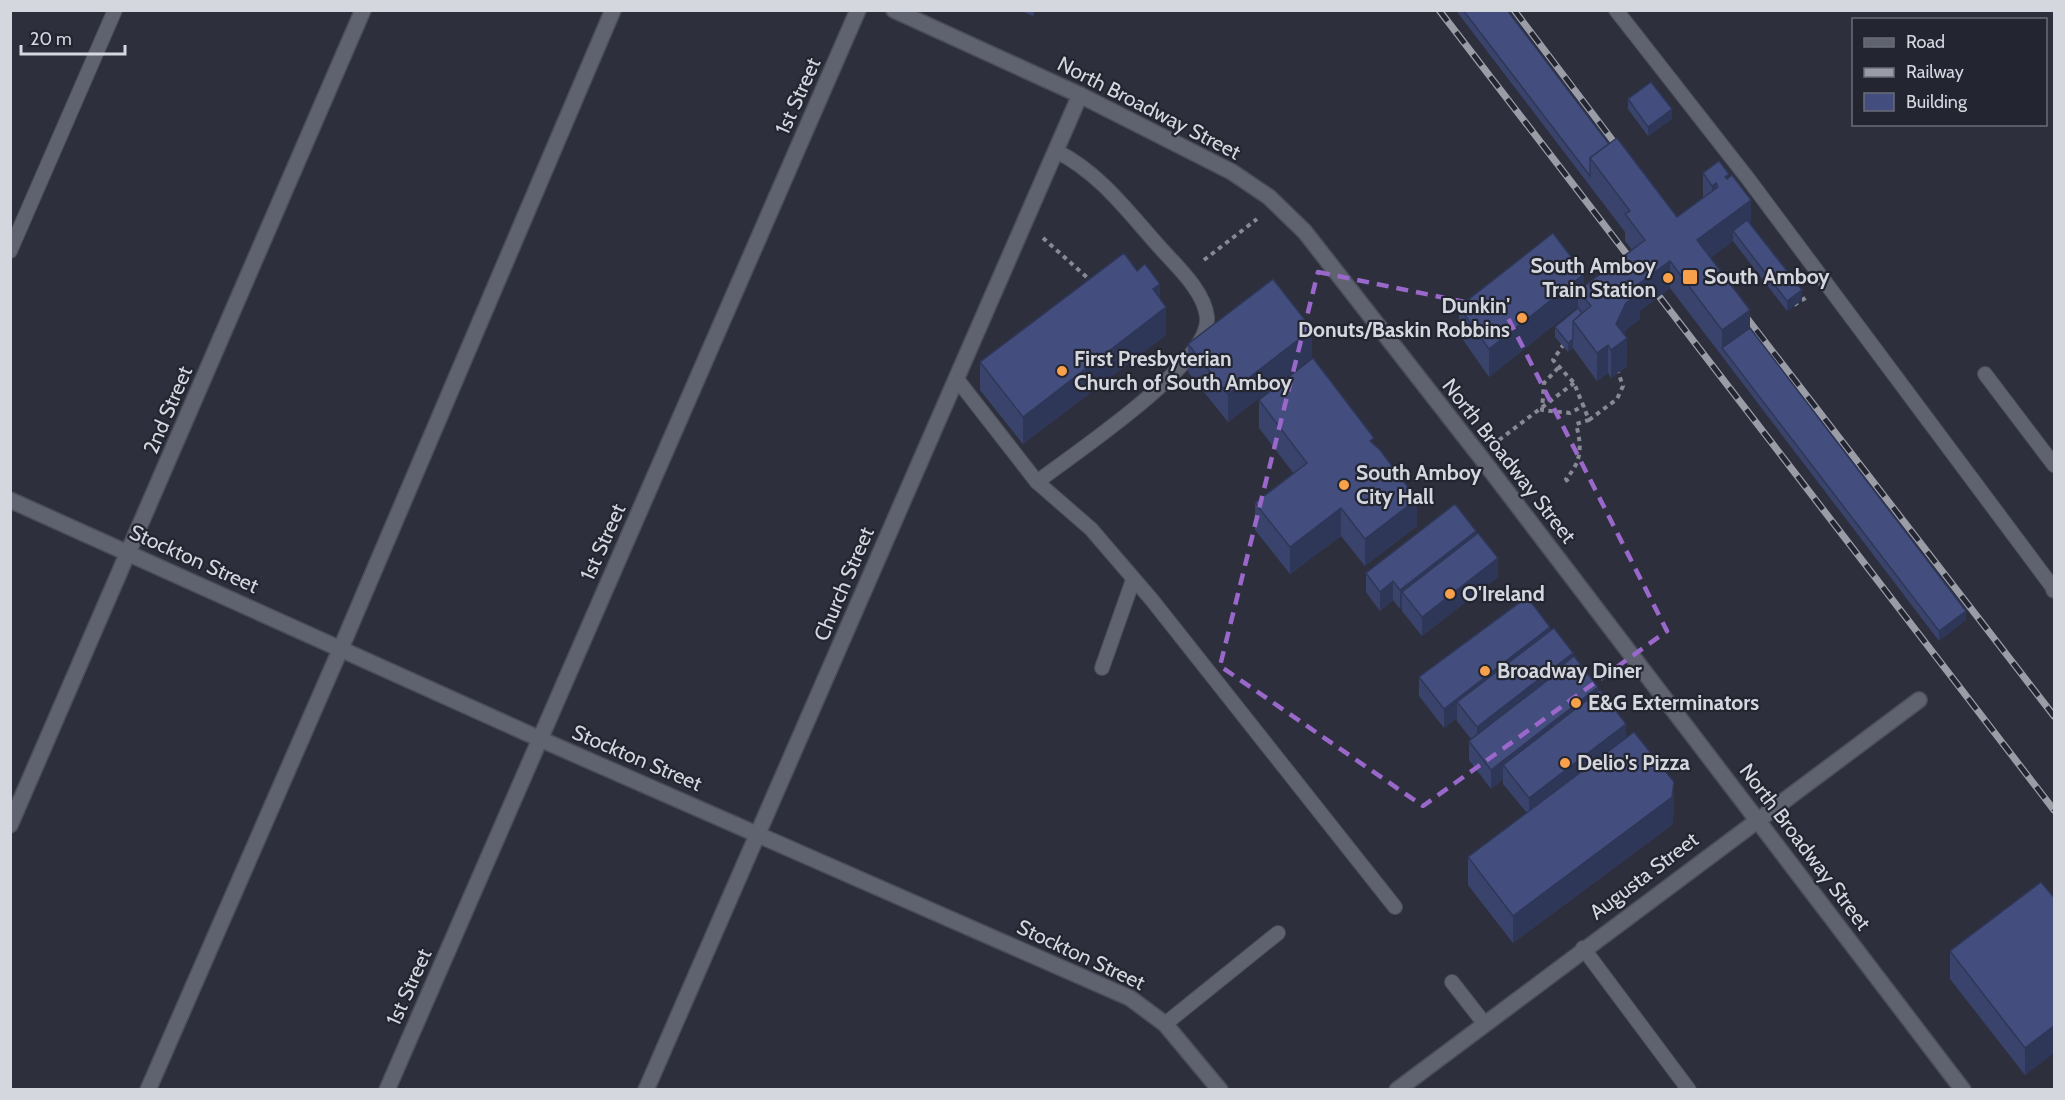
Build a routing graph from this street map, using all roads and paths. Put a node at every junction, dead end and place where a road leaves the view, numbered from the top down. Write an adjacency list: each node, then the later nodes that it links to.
1 (115, 10): 12 (lane)
2 (363, 10): 30 (street, 2nd Street)
3 (613, 10): 33 (street)
4 (858, 10): 36 (street, 1st Street)
5 (894, 10): 7 (street, North Broadway Street)
6 (1616, 10): 32 (lane)
7 (1080, 95): 8 (street, Church Street); 25 (street, North Broadway Street)
8 (1056, 151): 9 (street, Church Street); 27 (lane)
9 (1025, 221): 13 (path); 20 (street, Church Street)
10 (1236, 236): 11 (path)
11 (1223, 246)
12 (10, 251)
13 (1096, 286)
14 (1787, 296): 15 (path)
15 (1794, 306)
16 (1570, 340): 18 (path)
17 (1614, 364): 24 (path)
18 (1558, 368): 21 (path); 23 (path)
19 (1984, 374): 26 (lane)
20 (956, 378): 27 (lane); 39 (street, Church Street)
21 (1574, 383): 22 (path); 23 (path)
22 (1585, 405): 23 (path); 24 (path)
23 (1542, 410): 25 (path)
24 (1590, 420): 28 (path)
25 (1479, 455): 37 (street, North Broadway Street)
26 (2055, 465)
27 (1037, 482): 31 (lane)
28 (1569, 483)
29 (10, 500): 30 (street, Stockton Street)
30 (129, 553): 33 (street, Stockton Street); 38 (street, 2nd Street)
31 (1133, 580): 34 (lane); 40 (lane)
32 (2054, 589)
33 (341, 648): 36 (street, Stockton Street); 46 (street)
34 (1102, 668)
35 (1919, 700): 37 (street, Augusta Street)
36 (540, 739): 39 (street, Stockton Street); 47 (street, 1st Street)
37 (1757, 818): 42 (street, Augusta Street); 52 (street, North Broadway Street)
38 (10, 825)
39 (759, 833): 45 (street, Stockton Street); 48 (street, Church Street)
40 (1395, 907)
41 (1278, 933): 45 (lane)
42 (1583, 948): 44 (street, Augusta Street); 51 (lane)
43 (1452, 982): 44 (lane)
44 (1484, 1023): 50 (street, Augusta Street)
45 (1165, 1024): 49 (street, Stockton Street)
46 (147, 1089)
47 (387, 1089)
48 (646, 1089)
49 (1220, 1089)
50 (1397, 1089)
51 (1689, 1089)
52 (1964, 1089)

